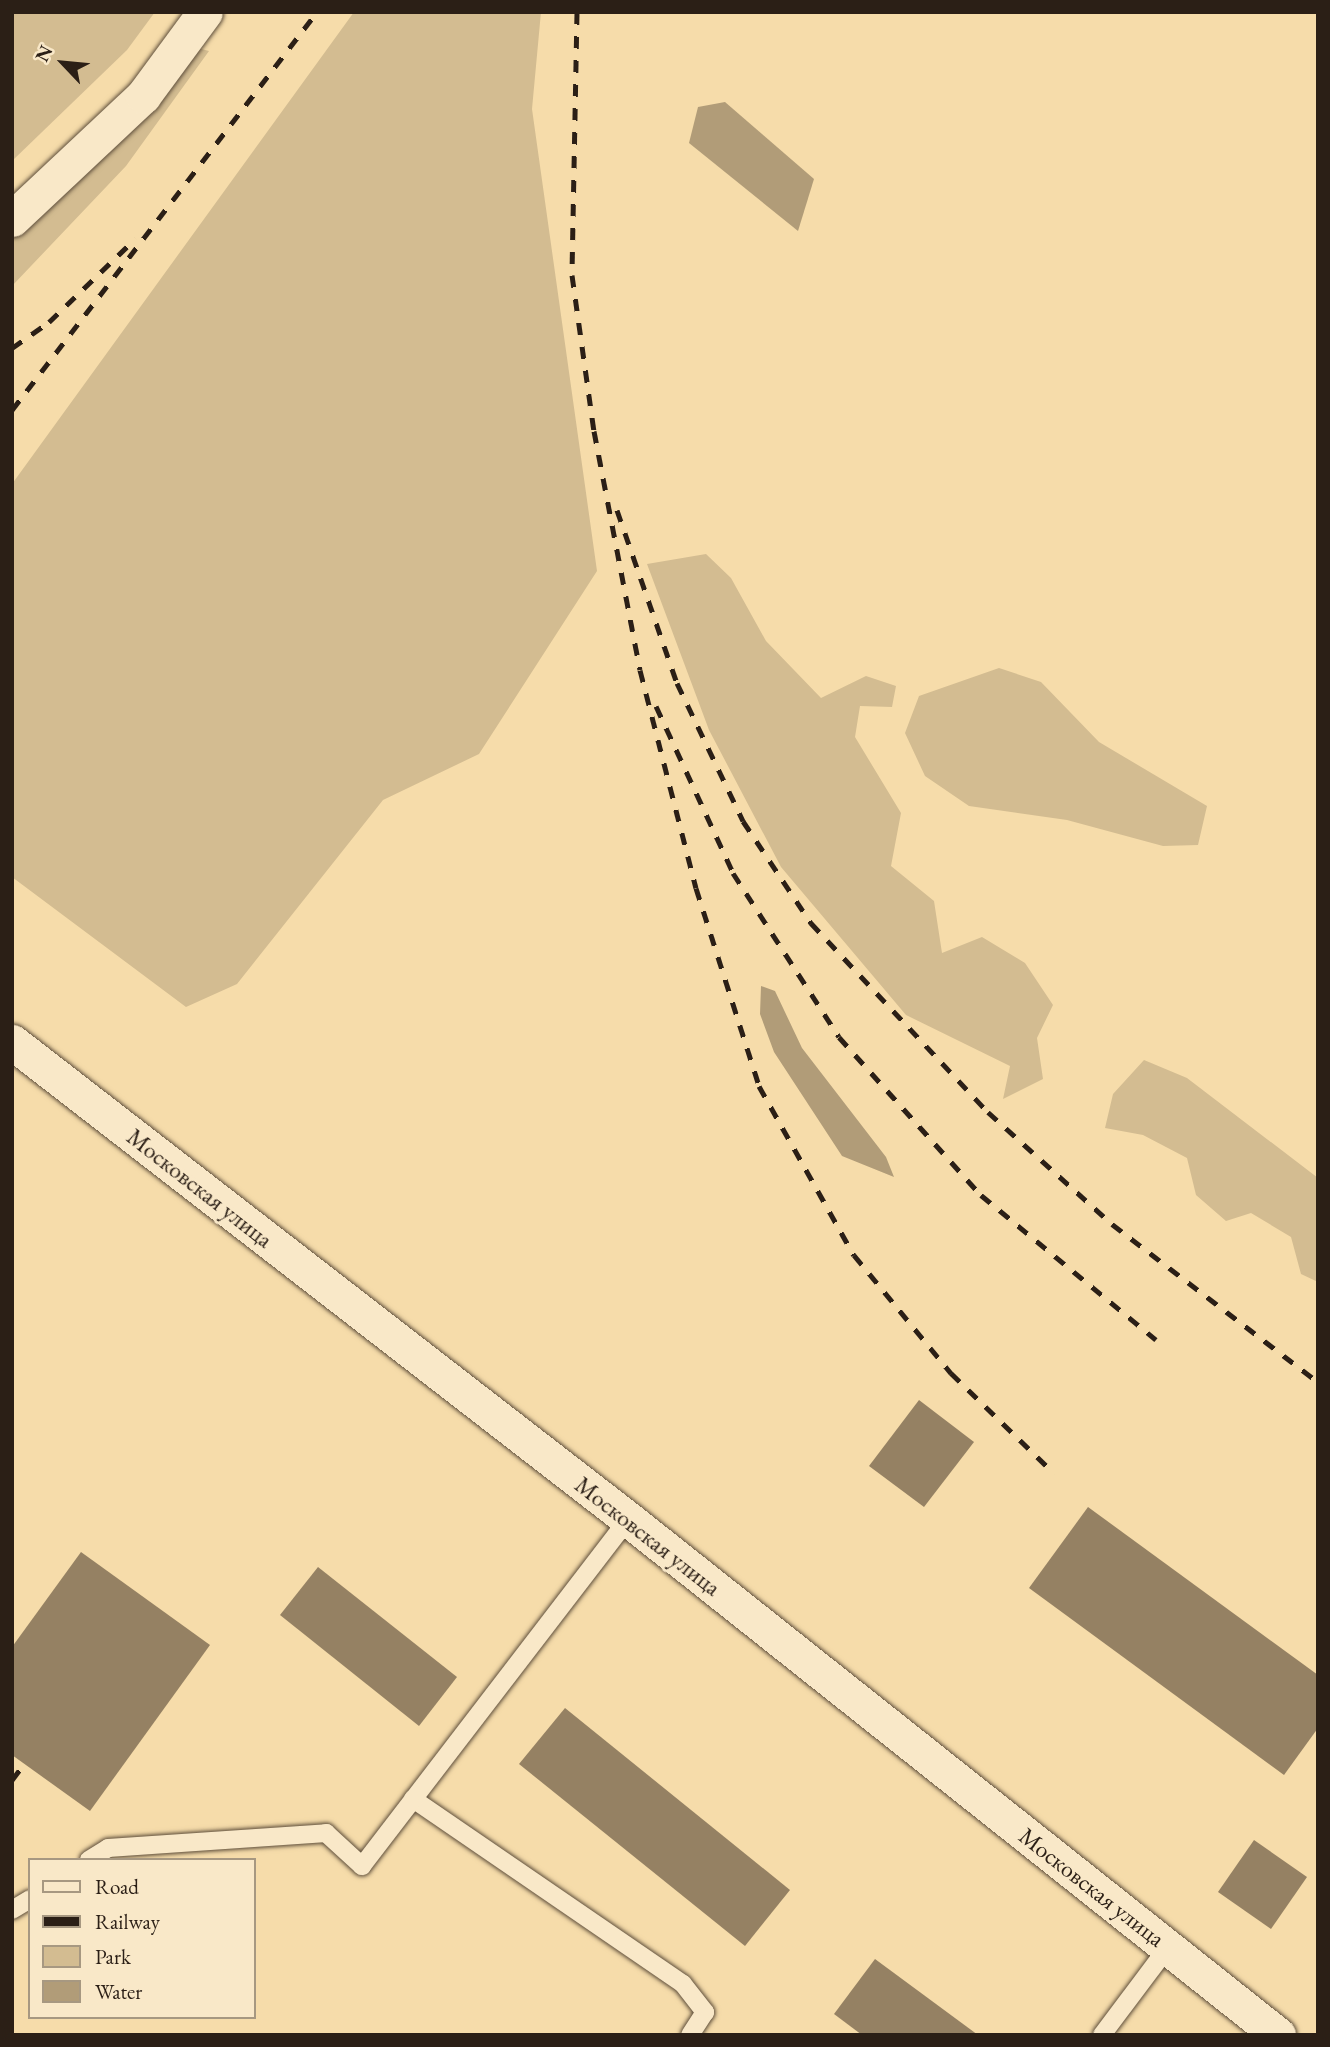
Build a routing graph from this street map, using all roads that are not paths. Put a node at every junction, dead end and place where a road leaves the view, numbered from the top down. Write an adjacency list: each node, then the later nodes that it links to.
1 (205, 12): 2 (street)
2 (12, 219)
3 (12, 1042): 4 (street, Московская улица)
4 (628, 1519): 5 (lane); 9 (street, Московская улица)
5 (414, 1799): 6 (lane); 10 (lane)
6 (92, 1858)
7 (28, 1900): 8 (lane)
8 (12, 1910)
9 (1168, 1947): 11 (lane); 12 (street, Московская улица)
10 (690, 2035)
11 (1102, 2035)
12 (1279, 2035)

